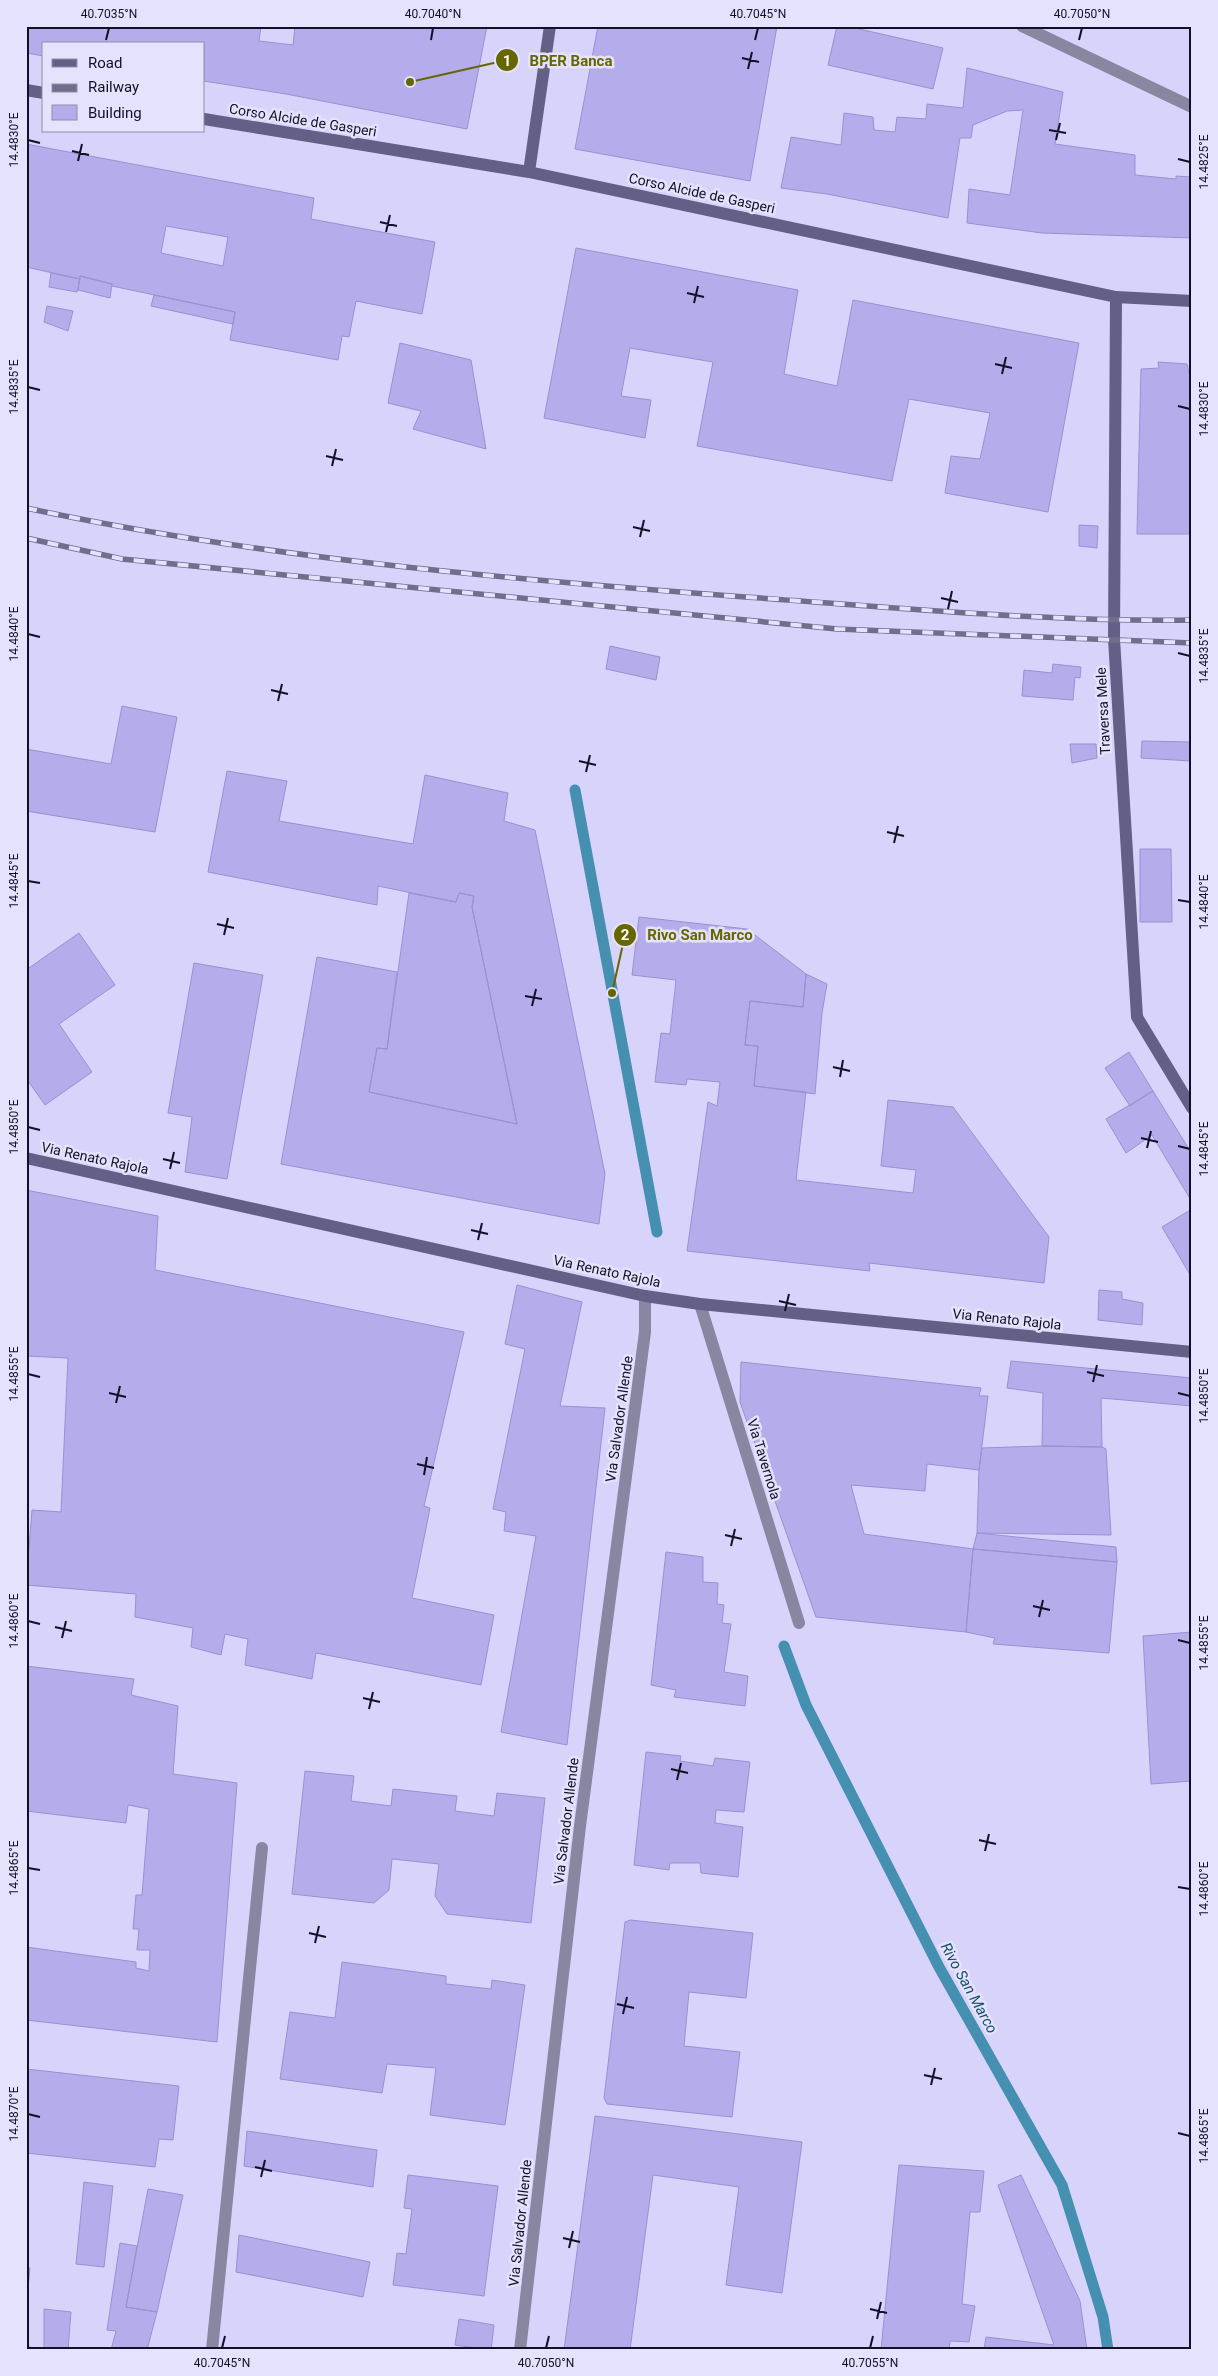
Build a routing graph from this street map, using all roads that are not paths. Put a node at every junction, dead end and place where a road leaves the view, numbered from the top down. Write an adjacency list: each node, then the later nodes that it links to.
1 (550, 26): 7 (street)
2 (1022, 26): 5 (street)
3 (26, 90): 4 (street)
4 (42, 93)
5 (1192, 107)
6 (205, 119): 7 (street, Corso Alcide de Gasperi)
7 (529, 172): 8 (street, Corso Alcide de Gasperi)
8 (1116, 296): 9 (street, Corso Alcide de Gasperi); 10 (street, Traversa Mele)
9 (1192, 301)
10 (1192, 1108)
11 (26, 1158): 12 (street, Via Renato Rajola)
12 (645, 1296): 13 (street, Via Renato Rajola); 18 (street, Via Salvador Allende)
13 (700, 1304): 14 (street, Via Renato Rajola); 15 (street, Via Tavernola)
14 (1192, 1352)
15 (799, 1623)
16 (262, 1848): 17 (street)
17 (212, 2350)
18 (520, 2350)

